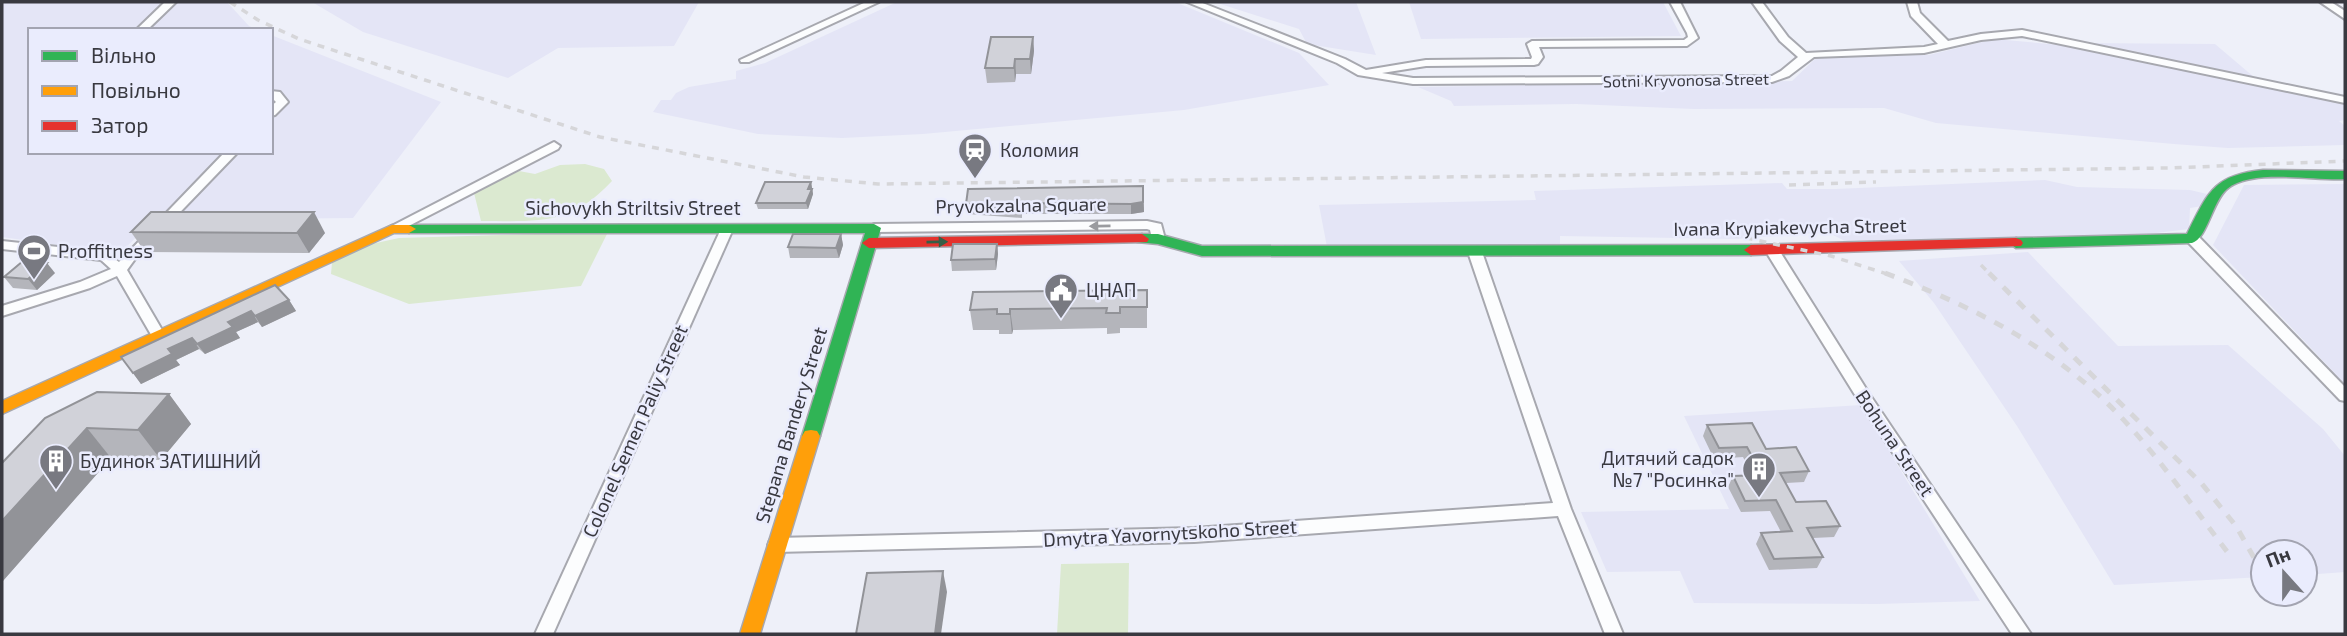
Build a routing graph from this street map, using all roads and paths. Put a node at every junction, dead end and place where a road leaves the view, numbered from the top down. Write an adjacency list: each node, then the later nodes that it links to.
1 (172, 2): 9 (street)
2 (873, 2): 12 (street)
3 (1192, 2): 13 (street, Sotni Kryvonosa Street)
4 (1675, 2): 13 (street)
5 (1757, 2): 11 (street)
6 (1912, 2): 10 (street)
7 (2325, 2): 8 (street)
8 (2345, 16)
9 (143, 28)
10 (1946, 46): 11 (street); 15 (street)
11 (1804, 56): 13 (street, Sotni Kryvonosa Street)
12 (745, 60)
13 (1359, 72)
14 (273, 94): 16 (street)
15 (2345, 100)
16 (273, 111)
17 (554, 146): 20 (street, Sichovykh Striltsiv Street)
18 (231, 154): 28 (street)
19 (2345, 174): 23 (street)
20 (392, 229): 21 (street, Sichovykh Striltsiv Street); 30 (street, Sichovykh Striltsiv Street)
21 (727, 229): 22 (street, Sichovykh Striltsiv Street); 35 (street, Colonel Semen Paliy Street)
22 (872, 236): 26 (street, Pryvokzalna Square); 34 (street, Stepana Bandery Street)
23 (2192, 238): 25 (street, Ivana Krypiakevycha Street); 31 (street)
24 (2, 245): 28 (street)
25 (1772, 250): 27 (street, Ivana Krypiakevycha Street); 38 (street, Bohuna Street)
26 (1202, 251): 27 (street, Ivana Krypiakevycha Street)
27 (1475, 252): 33 (street)
28 (120, 270): 29 (street); 30 (street)
29 (2, 311)
30 (158, 335): 32 (street, Sichovykh Striltsiv Street)
31 (2345, 396)
32 (2, 408)
33 (1563, 509): 34 (street, Dmytra Yavornytskoho Street); 37 (street)
34 (776, 545): 36 (street, Stepana Bandery Street)
35 (544, 634)
36 (750, 634)
37 (1614, 634)
38 (2022, 634)

